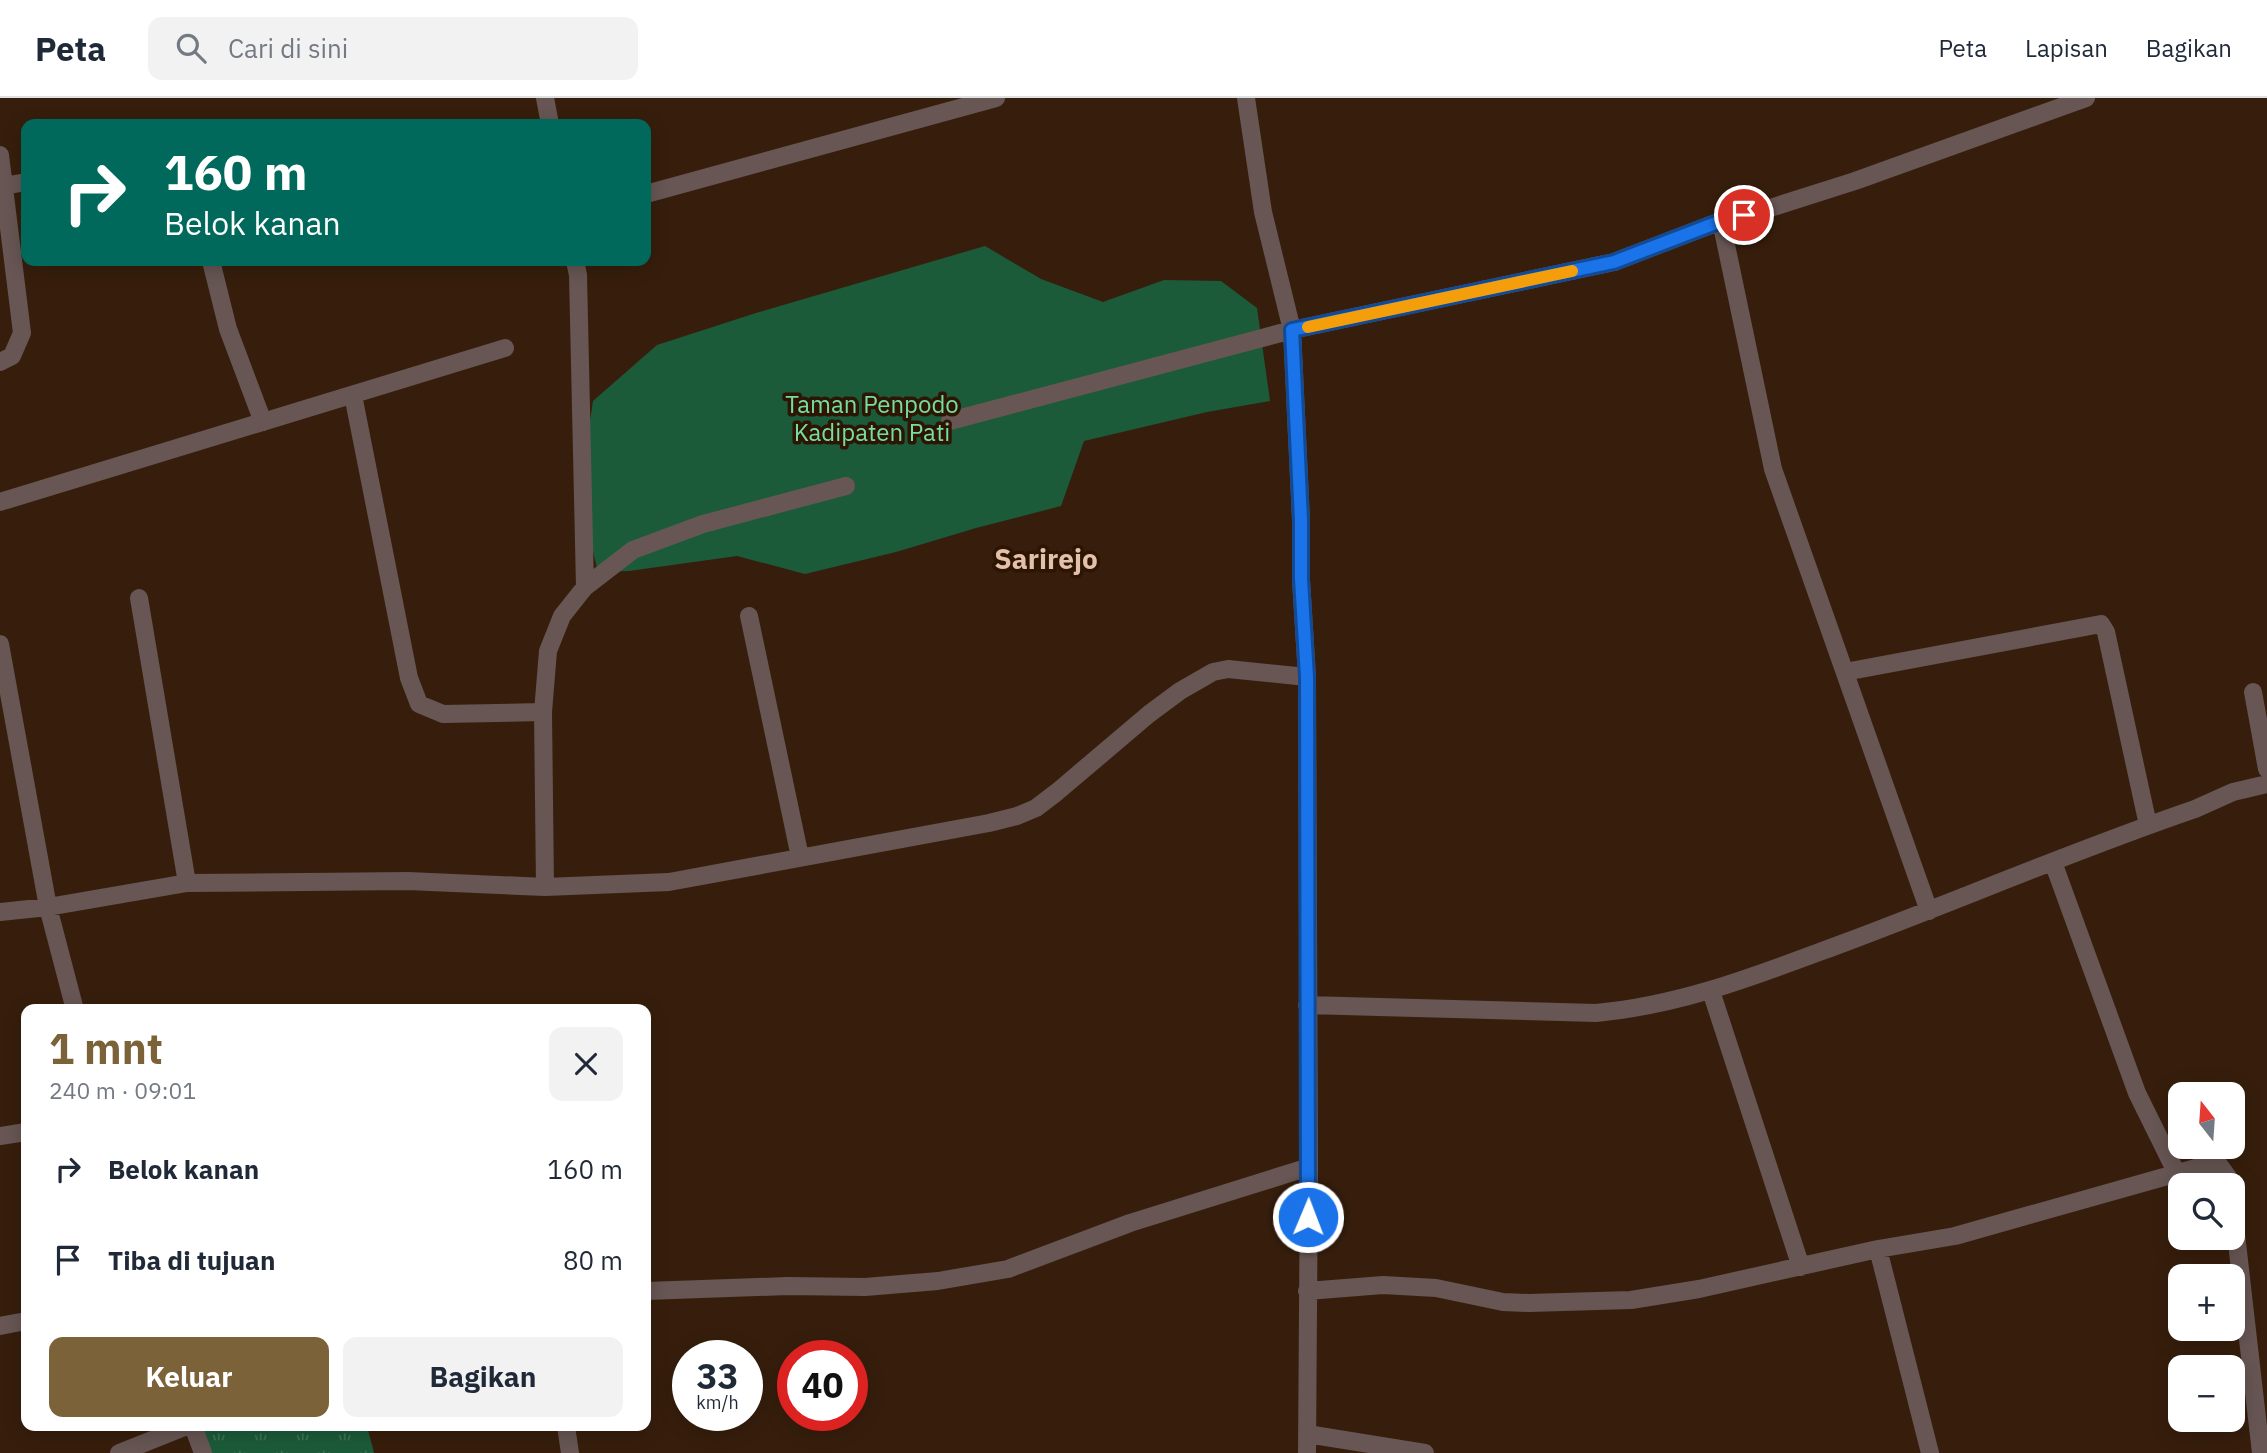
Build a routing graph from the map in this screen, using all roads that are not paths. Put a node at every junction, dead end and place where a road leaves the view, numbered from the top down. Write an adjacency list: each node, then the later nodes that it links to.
1 (545, 98): 5 (street)
2 (996, 98): 9 (street)
3 (1246, 98): 13 (street)
4 (2086, 98): 10 (street)
5 (549, 119)
6 (0, 155): 8 (street)
7 (21, 183): 8 (street)
8 (4, 186): 15 (street)
9 (651, 193)
10 (1721, 221): 13 (street); 25 (street)
11 (212, 266): 18 (street)
12 (576, 266): 21 (street)
13 (1292, 330): 17 (street); 26 (street)
14 (505, 348): 16 (street)
15 (0, 362)
16 (353, 395): 18 (street); 28 (street)
17 (950, 421)
18 (263, 422): 20 (street)
19 (846, 486): 21 (street)
20 (0, 502)
21 (585, 587): 28 (street)
22 (139, 598): 34 (street)
23 (749, 616): 32 (street)
24 (0, 644): 36 (street)
25 (1845, 672): 31 (street); 37 (street)
26 (1307, 677): 32 (street); 41 (street)
27 (2253, 692): 29 (street)
28 (543, 712): 35 (street)
29 (2267, 769)
30 (2267, 784): 31 (street)
31 (2148, 825): 33 (street)
32 (800, 857): 35 (street)
33 (2053, 862): 37 (street); 45 (street)
34 (187, 883): 35 (street); 36 (street)
35 (545, 887)
36 (48, 907): 38 (street); 40 (street)
37 (1929, 911): 39 (street)
38 (0, 912)
39 (1711, 990): 41 (street); 49 (street)
40 (73, 1004)
41 (1307, 1005): 44 (street)
42 (21, 1133): 43 (street)
43 (0, 1136)
44 (1309, 1167): 50 (street); 51 (street)
45 (2176, 1172): 46 (street); 47 (street)
46 (2225, 1173)
47 (1878, 1248): 49 (street); 64 (street)
48 (2240, 1250): 54 (street)
49 (1801, 1267): 51 (street)
50 (651, 1291)
51 (1307, 1291): 58 (street)
52 (21, 1322): 53 (street)
53 (0, 1326)
54 (2258, 1357): 65 (street)
55 (175, 1431): 59 (street)
56 (195, 1431): 60 (street)
57 (567, 1431): 61 (street)
58 (1307, 1434): 62 (street); 63 (street)
59 (120, 1453)
60 (203, 1453)
61 (570, 1453)
62 (1307, 1453)
63 (1424, 1453)
64 (1930, 1453)
65 (2261, 1453)

